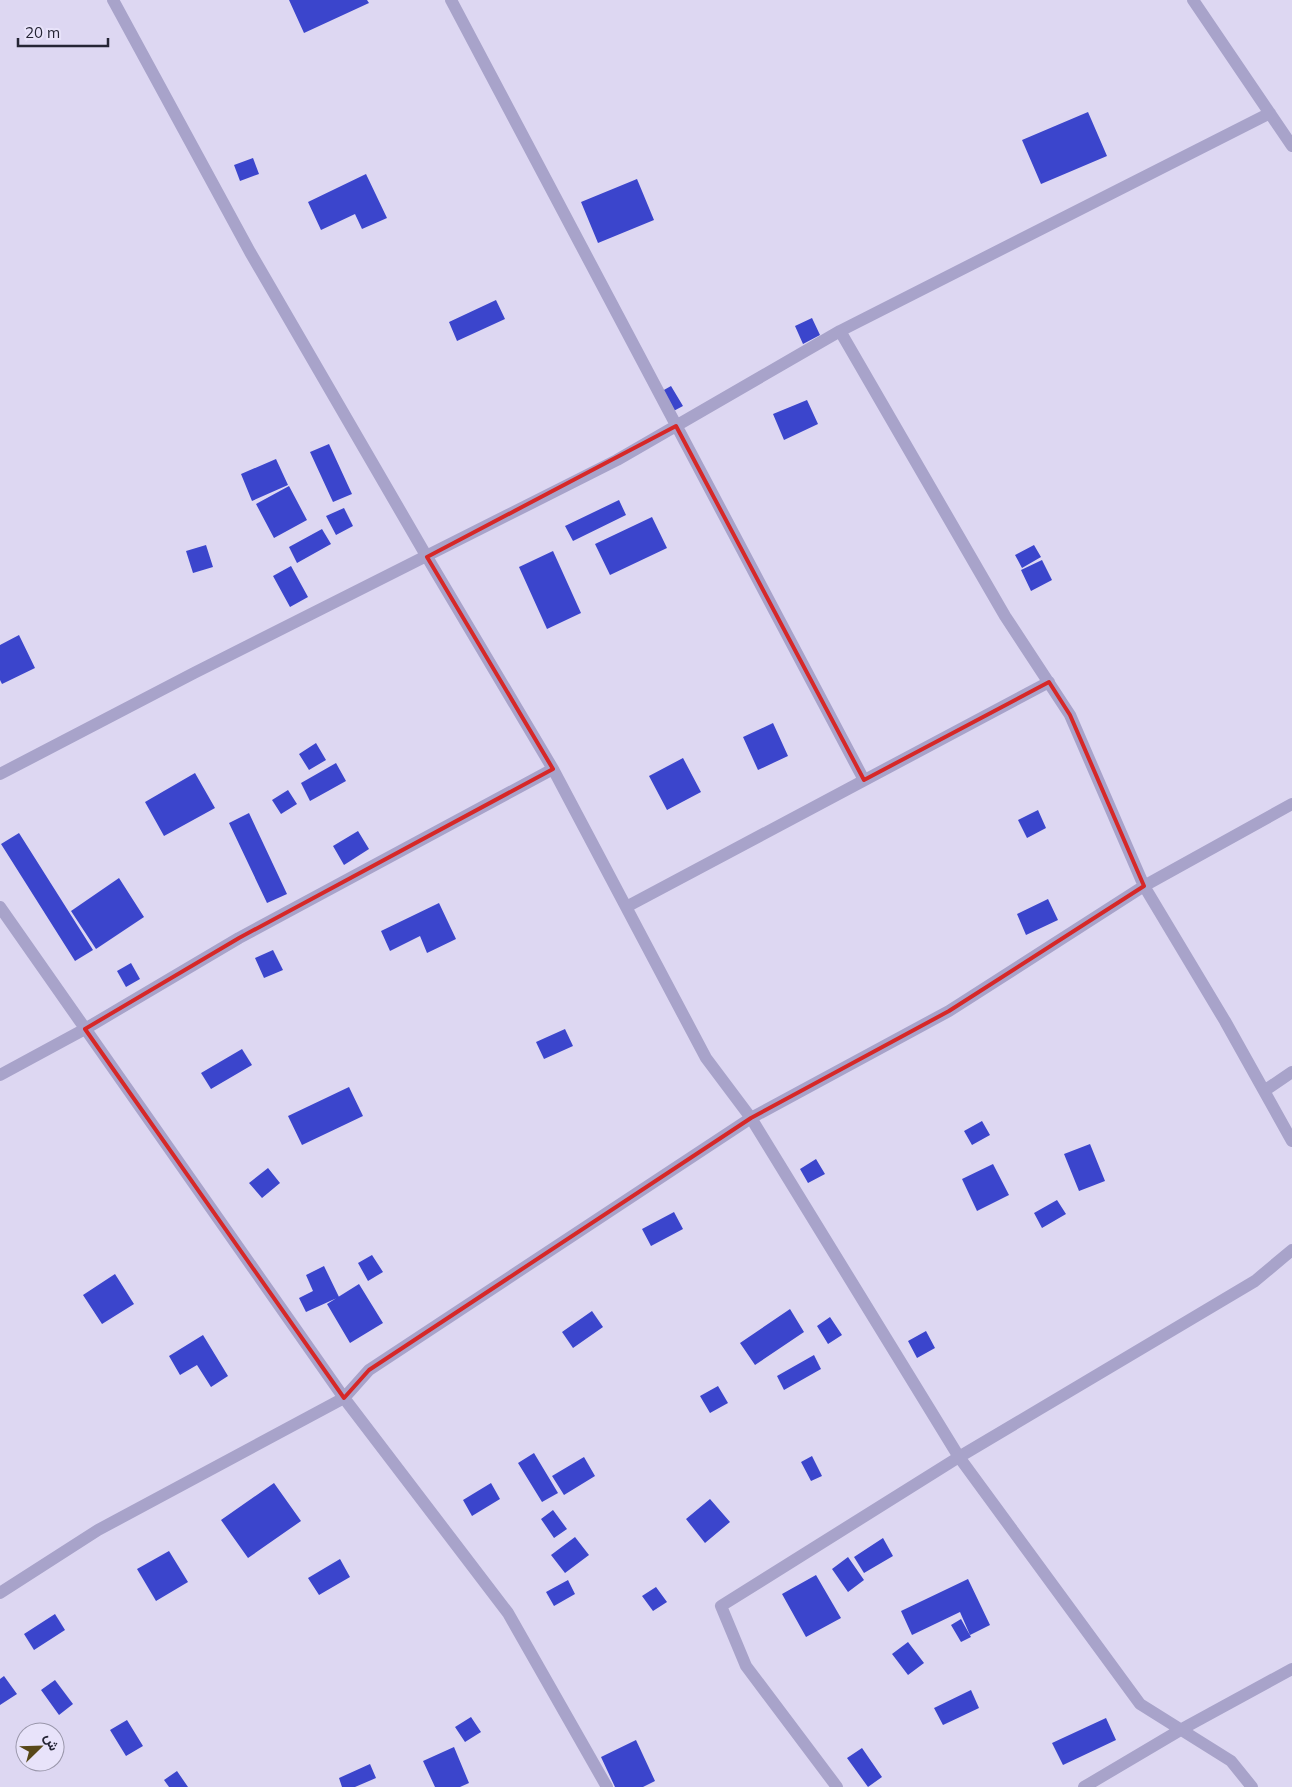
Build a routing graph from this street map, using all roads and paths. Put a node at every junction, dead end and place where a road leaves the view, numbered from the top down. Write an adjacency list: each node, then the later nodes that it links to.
1 (113, 0): 8 (street)
2 (451, 0): 7 (street)
3 (1193, 0): 4 (street)
4 (1270, 113): 5 (street); 6 (street)
5 (1292, 146)
6 (840, 332): 7 (street); 9 (street)
7 (676, 426): 8 (street); 12 (street)
8 (427, 557): 10 (street); 11 (street)
9 (1049, 682): 12 (street); 14 (street)
10 (553, 769): 15 (street); 17 (street)
11 (0, 774)
12 (864, 780): 15 (street)
13 (1292, 804): 14 (street)
14 (1144, 886): 20 (street); 21 (street)
15 (628, 906): 21 (street)
16 (0, 907): 17 (street)
17 (85, 1029): 19 (street); 24 (street)
18 (1292, 1072): 20 (street)
19 (0, 1075)
20 (1264, 1091): 22 (street)
21 (751, 1118): 24 (street); 25 (street)
22 (1292, 1141)
23 (1292, 1250): 25 (street)
24 (344, 1398): 26 (street); 29 (street)
25 (960, 1457): 28 (street); 30 (street)
26 (0, 1593)
27 (1292, 1669): 28 (street)
28 (1182, 1729): 31 (street); 32 (street)
29 (607, 1787)
30 (837, 1787)
31 (1084, 1787)
32 (1252, 1787)

